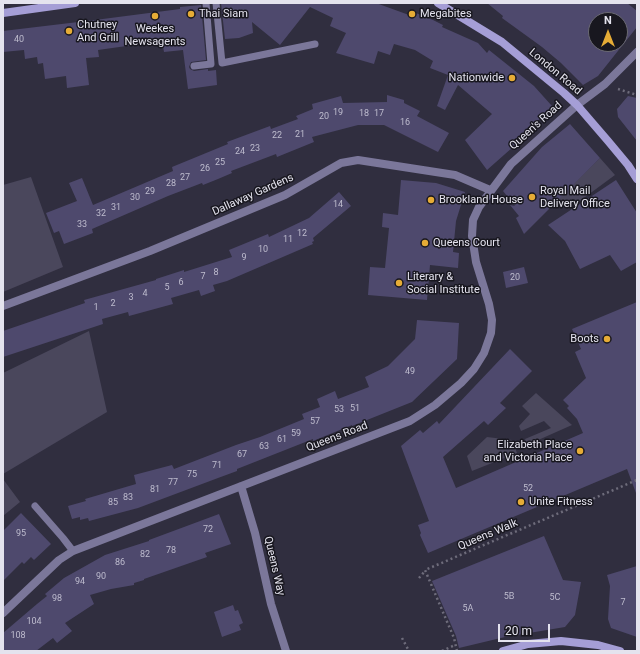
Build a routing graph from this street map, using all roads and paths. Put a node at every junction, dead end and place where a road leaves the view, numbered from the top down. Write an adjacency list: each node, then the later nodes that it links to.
1 (76, 3): 5 (street)
2 (206, 3): 8 (lane)
3 (216, 3): 6 (lane)
4 (438, 3): 11 (street, London Road)
5 (3, 13)
6 (315, 44)
7 (637, 52): 9 (street, Queen's Road)
8 (194, 66)
9 (605, 84): 10 (path); 11 (street, Queen's Road)
10 (637, 95)
11 (576, 105): 12 (street, Queen's Road); 13 (street, London Road)
12 (511, 164): 14 (street, Queens Road)
13 (637, 179)
14 (490, 190): 15 (street, Dallaway Gardens); 17 (street, Queens Road)
15 (3, 306)
16 (637, 480): 20 (path, Queens Walk)
17 (241, 486): 19 (street, Queens Road); 25 (street, Queens Way)
18 (35, 506): 19 (lane)
19 (73, 551): 22 (street, Queens Road)
20 (425, 570): 21 (path); 24 (path)
21 (419, 578)
22 (3, 613)
23 (402, 638): 26 (path)
24 (455, 645): 27 (path); 28 (path)
25 (286, 651)
26 (409, 651)
27 (442, 651)
28 (457, 651)
29 (503, 651): 30 (street)
30 (620, 651)

